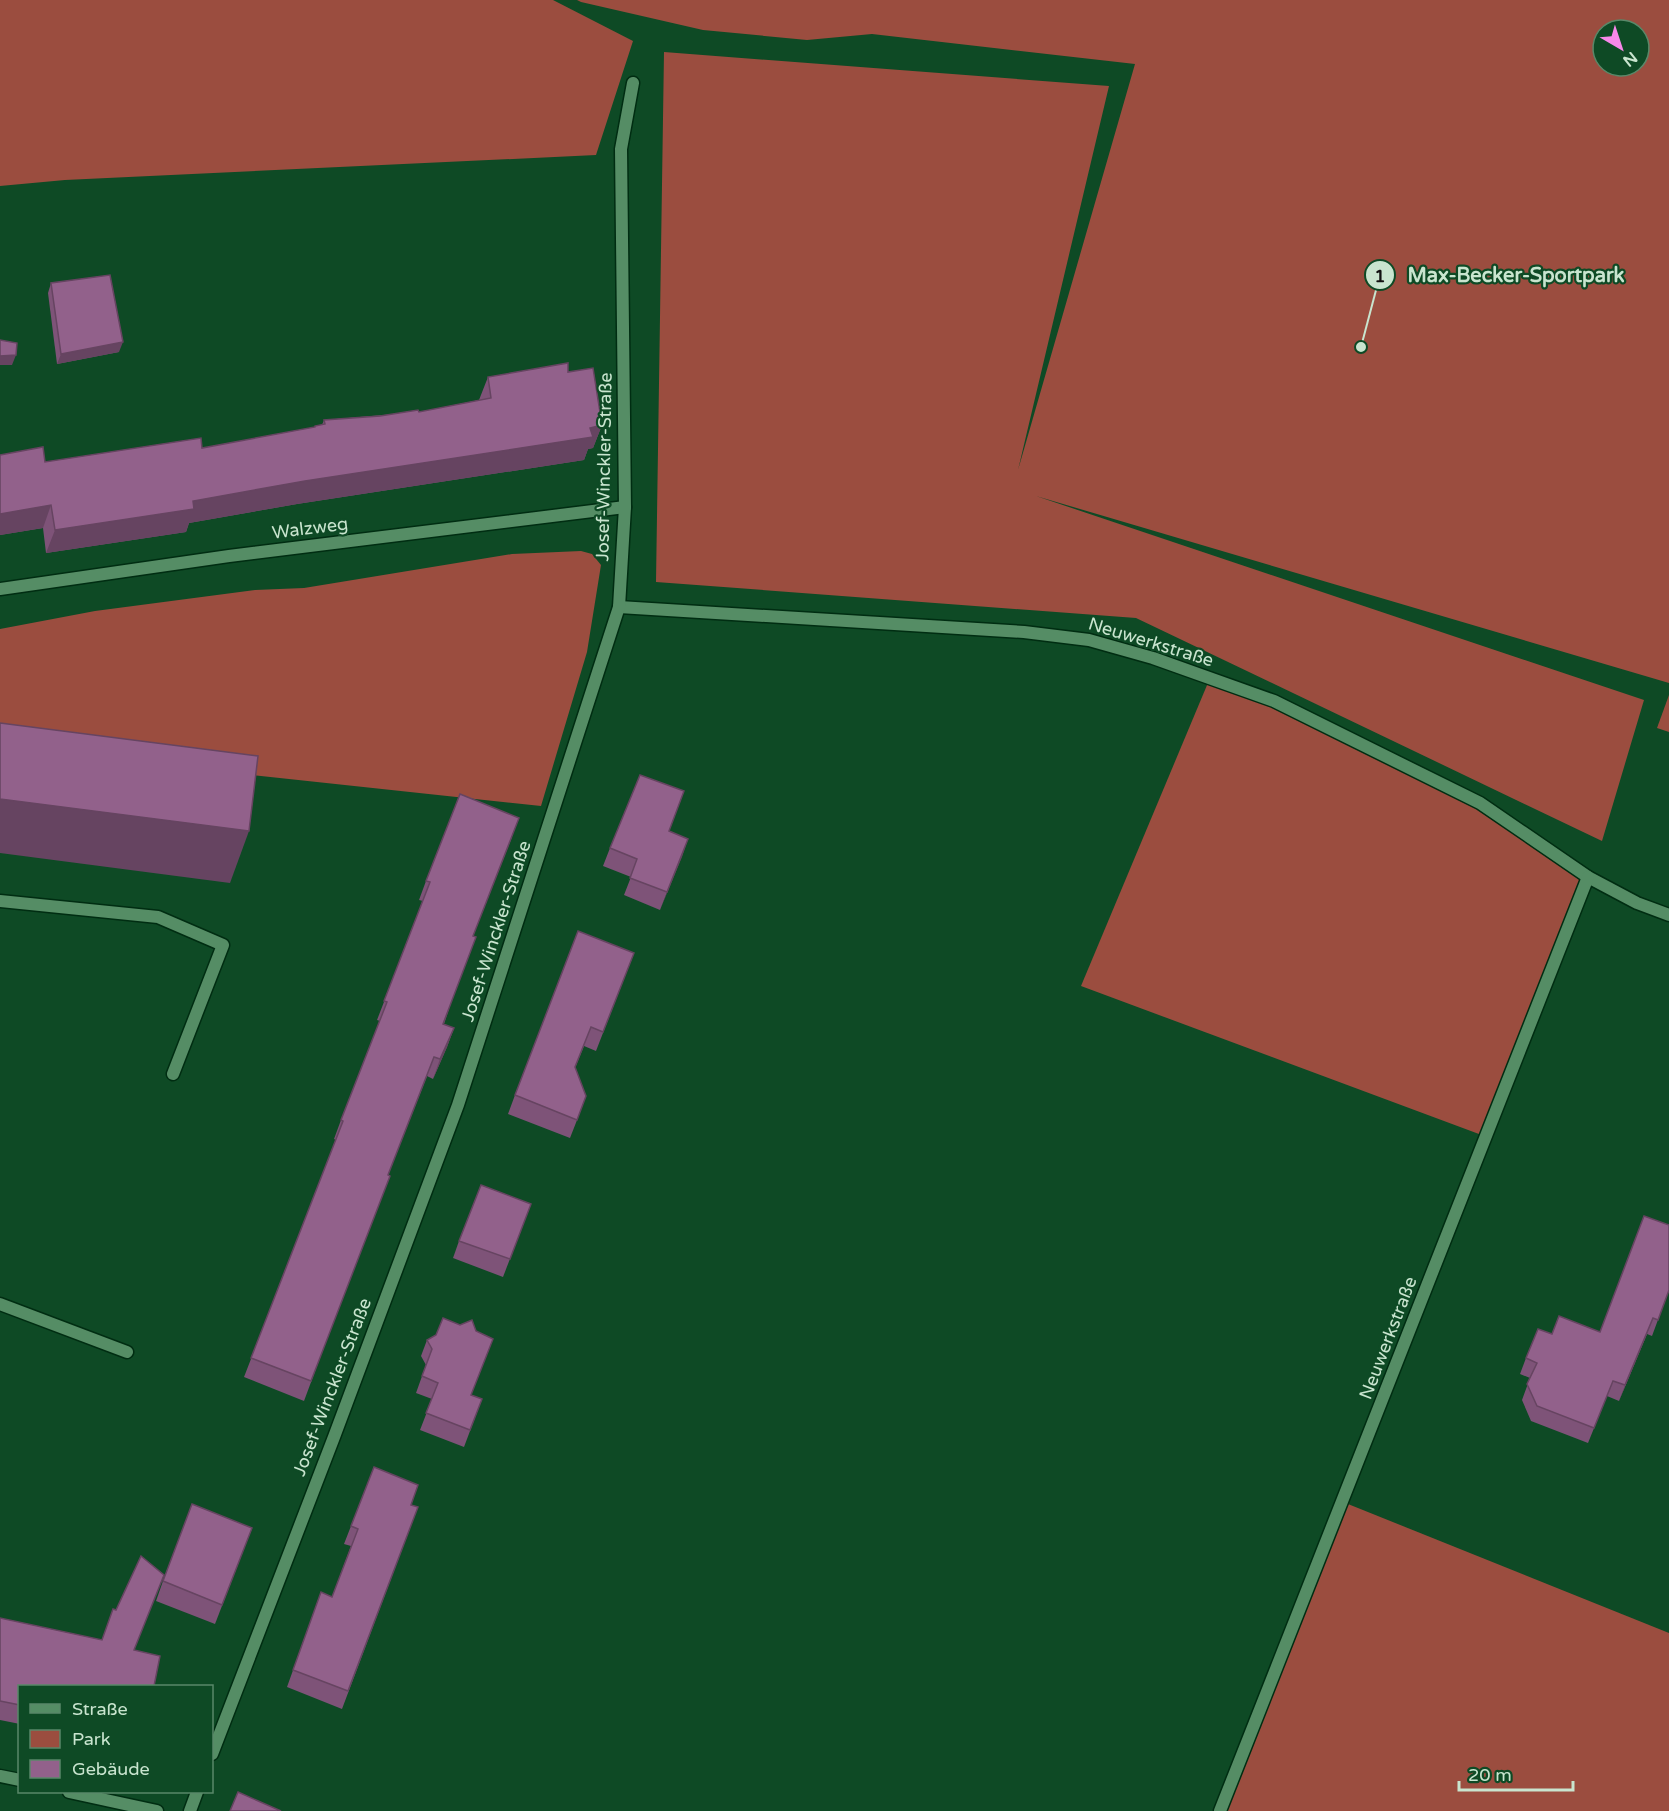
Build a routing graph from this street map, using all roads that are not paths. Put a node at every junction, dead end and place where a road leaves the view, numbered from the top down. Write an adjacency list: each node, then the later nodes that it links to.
1 (633, 83): 2 (street, Josef-Winckler-Straße)
2 (625, 507): 3 (street, Walzweg); 4 (street, Josef-Winckler-Straße)
3 (0, 589)
4 (619, 607): 5 (street, Neuwerkstraße); 11 (street, Josef-Winckler-Straße)
5 (1588, 877): 7 (street, Neuwerkstraße); 18 (street, Neuwerkstraße)
6 (0, 901): 8 (street)
7 (1669, 915)
8 (173, 1074)
9 (0, 1304): 10 (street)
10 (127, 1352)
11 (213, 1751)
12 (0, 1776): 13 (street)
13 (18, 1780)
14 (78, 1793): 16 (street)
15 (196, 1793): 17 (street)
16 (157, 1811)
17 (190, 1811)
18 (1220, 1811)

